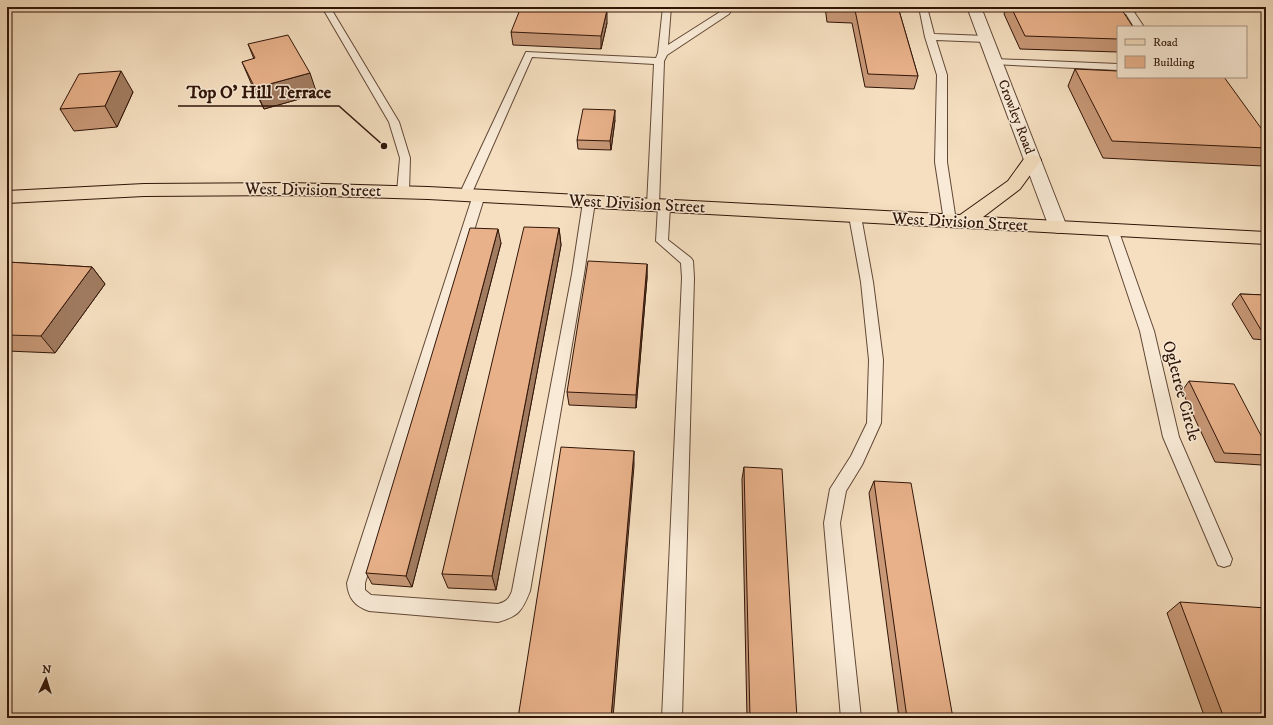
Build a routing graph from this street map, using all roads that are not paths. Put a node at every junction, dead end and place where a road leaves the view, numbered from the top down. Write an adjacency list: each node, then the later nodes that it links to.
1 (326, 7): 14 (lane)
2 (668, 7): 10 (lane)
3 (729, 7): 10 (lane)
4 (924, 7): 8 (lane)
5 (974, 7): 9 (street, Crowley Road)
6 (1091, 9): 7 (lane)
7 (1138, 26)
8 (930, 37): 9 (lane); 20 (lane)
9 (986, 39): 11 (street, Crowley Road)
10 (661, 57): 15 (lane); 18 (lane)
11 (995, 62): 12 (lane); 13 (street, Crowley Road)
12 (1117, 67)
13 (1032, 160): 20 (main road); 21 (street, Crowley Road)
14 (403, 192): 15 (main road, West Division Street); 16 (main road, West Division Street)
15 (472, 195): 17 (main road, West Division Street); 17 (lane)
16 (7, 196)
17 (589, 202): 18 (main road, West Division Street)
18 (659, 205): 19 (main road, West Division Street); 25 (lane)
19 (855, 216): 20 (main road, West Division Street); 26 (lane)
20 (957, 221): 21 (main road, West Division Street)
21 (1058, 227): 22 (main road, West Division Street)
22 (1112, 229): 23 (main road, West Division Street); 24 (lane, Ogletree Circle)
23 (1266, 238)
24 (1224, 559)
25 (672, 718)
26 (851, 718)

